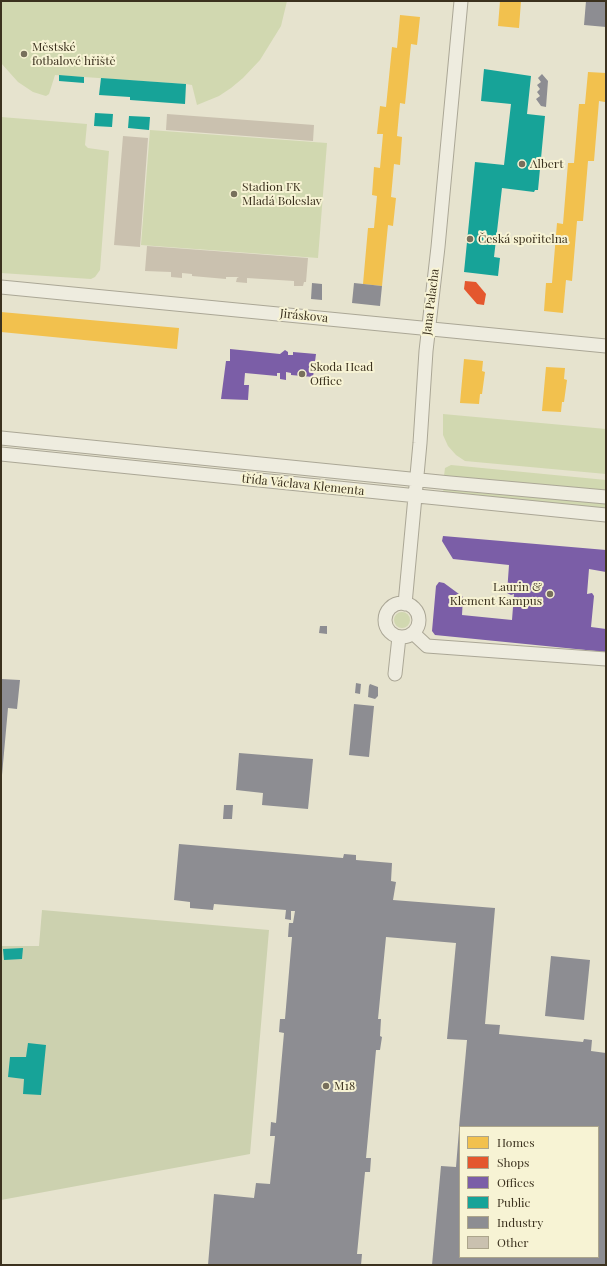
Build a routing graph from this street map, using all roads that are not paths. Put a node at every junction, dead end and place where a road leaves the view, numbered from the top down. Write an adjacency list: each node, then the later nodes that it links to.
1 (462, 1): 3 (street, Jana Palacha)
2 (1, 287): 3 (street, Jiráskova)
3 (428, 328): 4 (street, Jiráskova); 7 (street, Jana Palacha)
4 (606, 346)
5 (1, 438): 7 (street, třída Václava Klementa)
6 (1, 454): 8 (street, třída Václava Klementa)
7 (416, 480): 8 (street, Jana Palacha); 9 (street, třída Václava Klementa)
8 (415, 496): 10 (street, třída Václava Klementa); 11 (street, Jana Palacha)
9 (606, 497)
10 (606, 515)
11 (404, 604): 12 (street); 13 (street)
12 (413, 633): 13 (street); 14 (street)
13 (399, 637): 15 (street)
14 (606, 659)
15 (395, 674)

